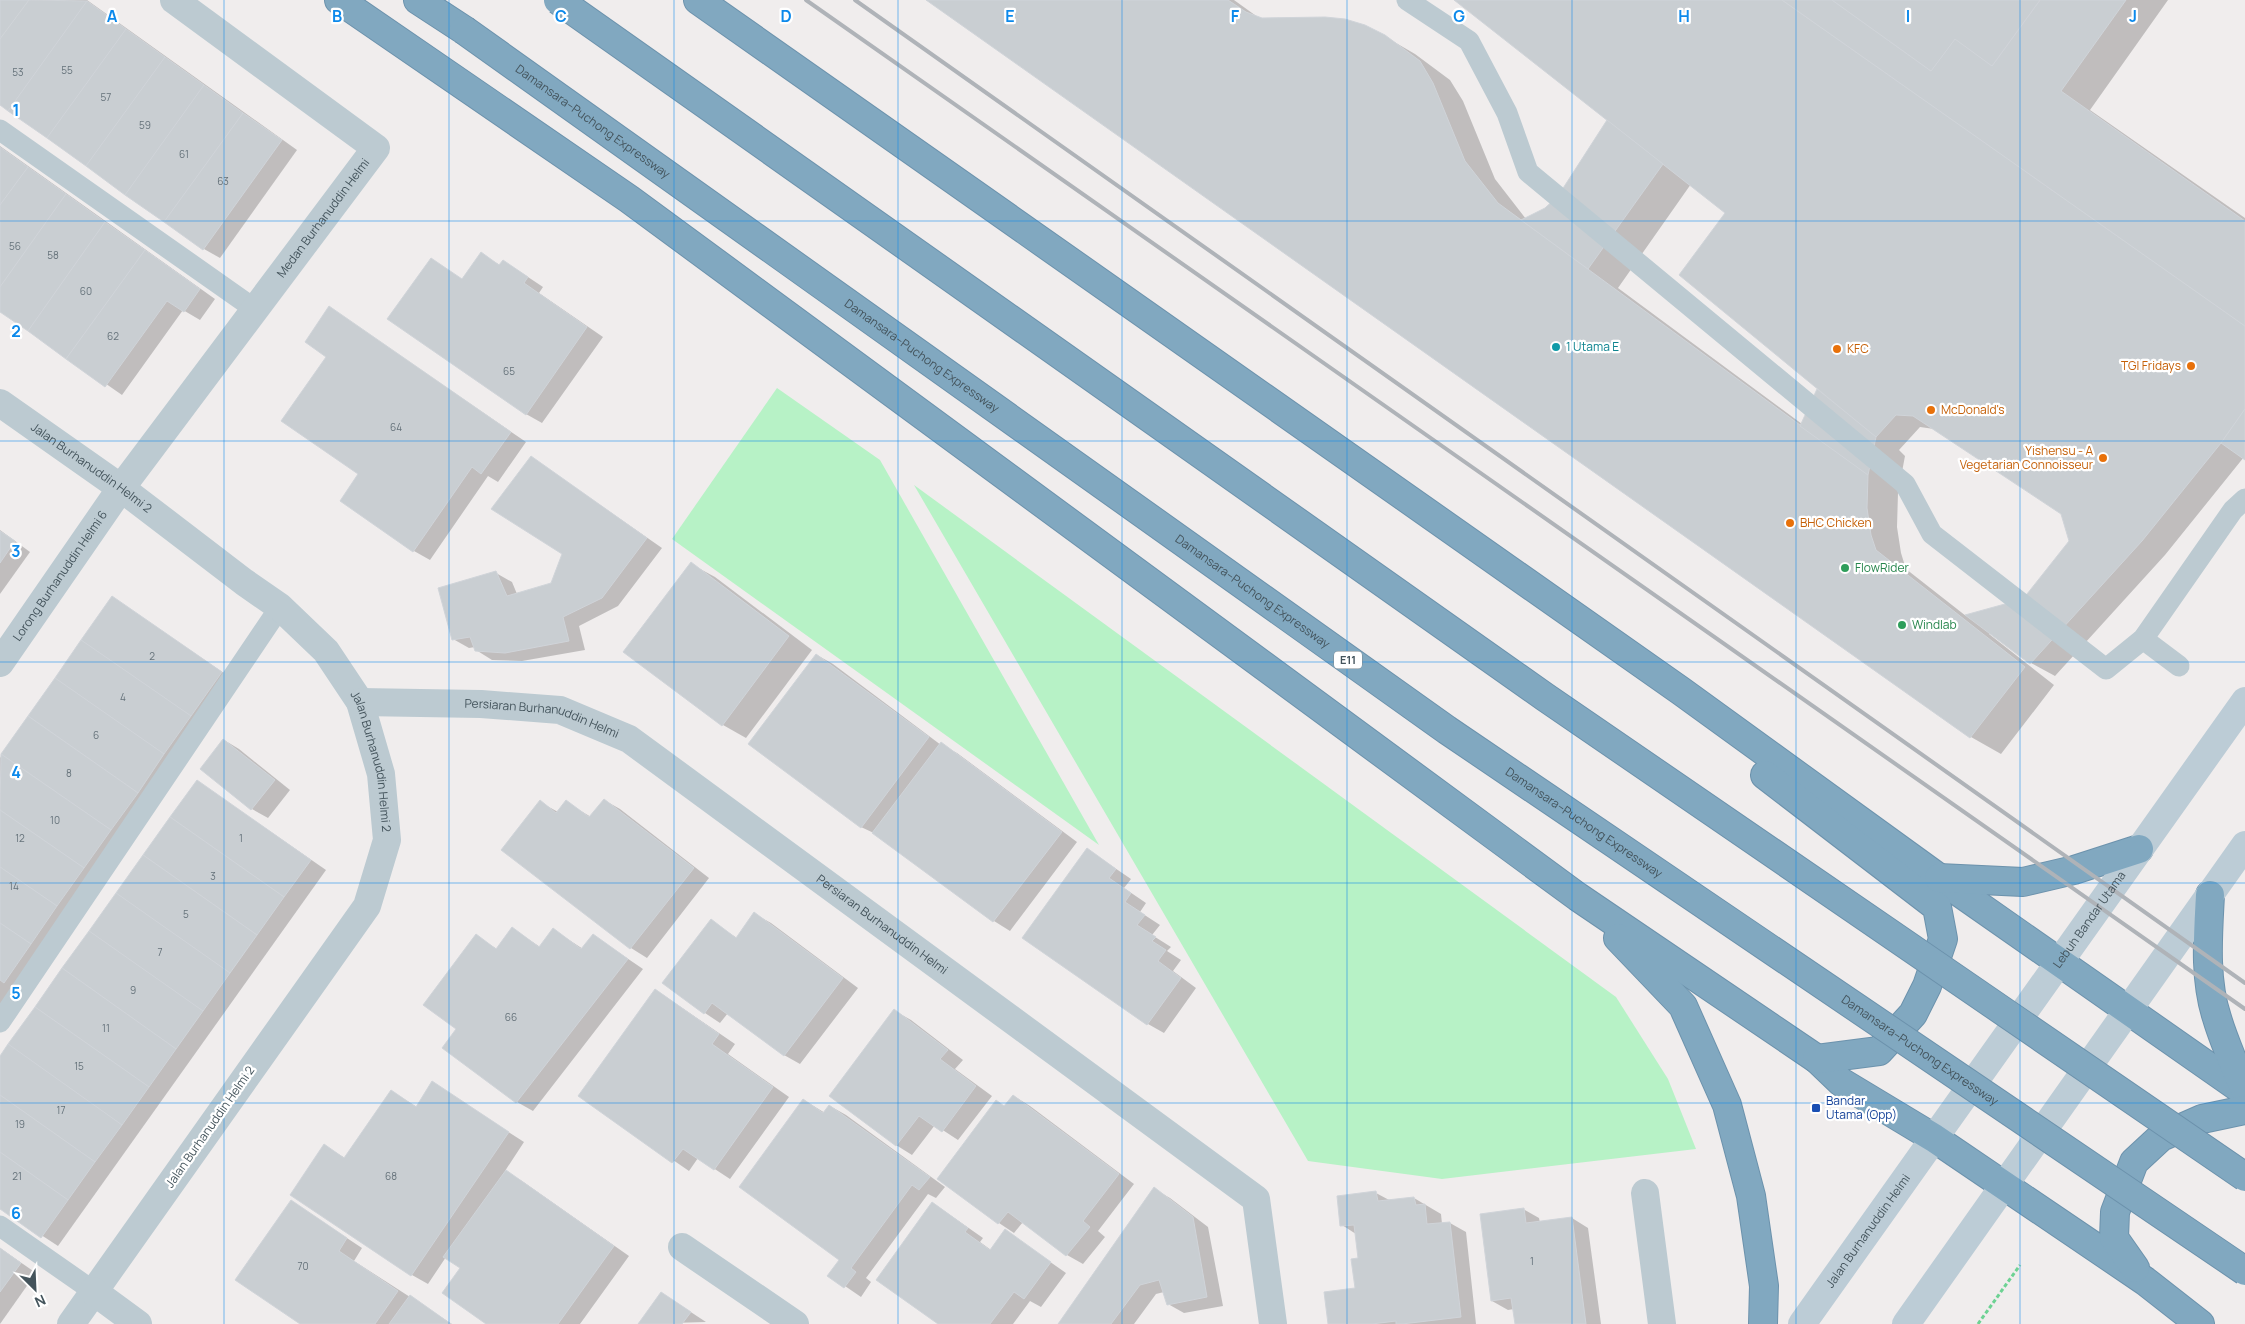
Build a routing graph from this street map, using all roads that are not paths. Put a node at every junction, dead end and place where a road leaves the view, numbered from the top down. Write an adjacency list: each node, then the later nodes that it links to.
1 (174, 0): 8 (street, Medan Burhanuddin Helmi)
2 (339, 0): 23 (highway)
3 (418, 0): 36 (highway, Damansara–Puchong Expressway / E11, bridge)
4 (558, 0): 31 (highway, bridge)
5 (698, 0): 16 (highway)
6 (1407, 0): 13 (lane)
7 (0, 130): 8 (lane)
8 (256, 310): 10 (street, Medan Burhanuddin Helmi)
9 (0, 403): 10 (street, Jalan Burhanuddin Helmi 2)
10 (121, 488): 12 (street, Jalan Burhanuddin Helmi 2); 14 (street, Lorong Burhanuddin Helmi 6)
11 (2245, 499): 13 (lane)
12 (280, 607): 18 (street, Jalan Burhanuddin Helmi 2); 26 (lane)
13 (2143, 638): 15 (lane)
14 (0, 663)
15 (2179, 666)
16 (1681, 692): 21 (highway); 27 (highway)
17 (2245, 701): 20 (main road, Lebuh Bandar Utama)
18 (360, 702): 38 (street, Jalan Burhanuddin Helmi 2); 42 (street, Persiaran Burhanuddin Helmi)
19 (2245, 845): 22 (main road)
20 (2138, 849): 21 (highway); 24 (main road, Lebuh Bandar Utama)
21 (1939, 878): 24 (highway)
22 (2210, 895): 25 (main road); 28 (highway)
23 (1578, 898): 27 (highway); 44 (highway)
24 (2058, 962): 25 (highway); 30 (main road, Lebuh Bandar Utama)
25 (2128, 1010): 28 (highway); 32 (main road)
26 (0, 1022)
27 (1816, 1059): 30 (highway)
28 (2245, 1091)
29 (2245, 1110): 37 (highway)
30 (1934, 1138): 32 (highway); 45 (main road, Jalan Burhanuddin Helmi)
31 (2245, 1177)
32 (2004, 1186): 37 (highway); 46 (main road)
33 (1645, 1193): 43 (street)
34 (0, 1226): 38 (lane)
35 (682, 1247): 41 (street)
36 (2245, 1271)
37 (2145, 1281): 47 (highway)
38 (94, 1292): 39 (street, Jalan Burhanuddin Helmi 2); 40 (street)
39 (71, 1324)
40 (138, 1324)
41 (795, 1324)
42 (1273, 1324)
43 (1662, 1324)
44 (1763, 1324)
45 (1802, 1324)
46 (1906, 1324)
47 (2200, 1324)

